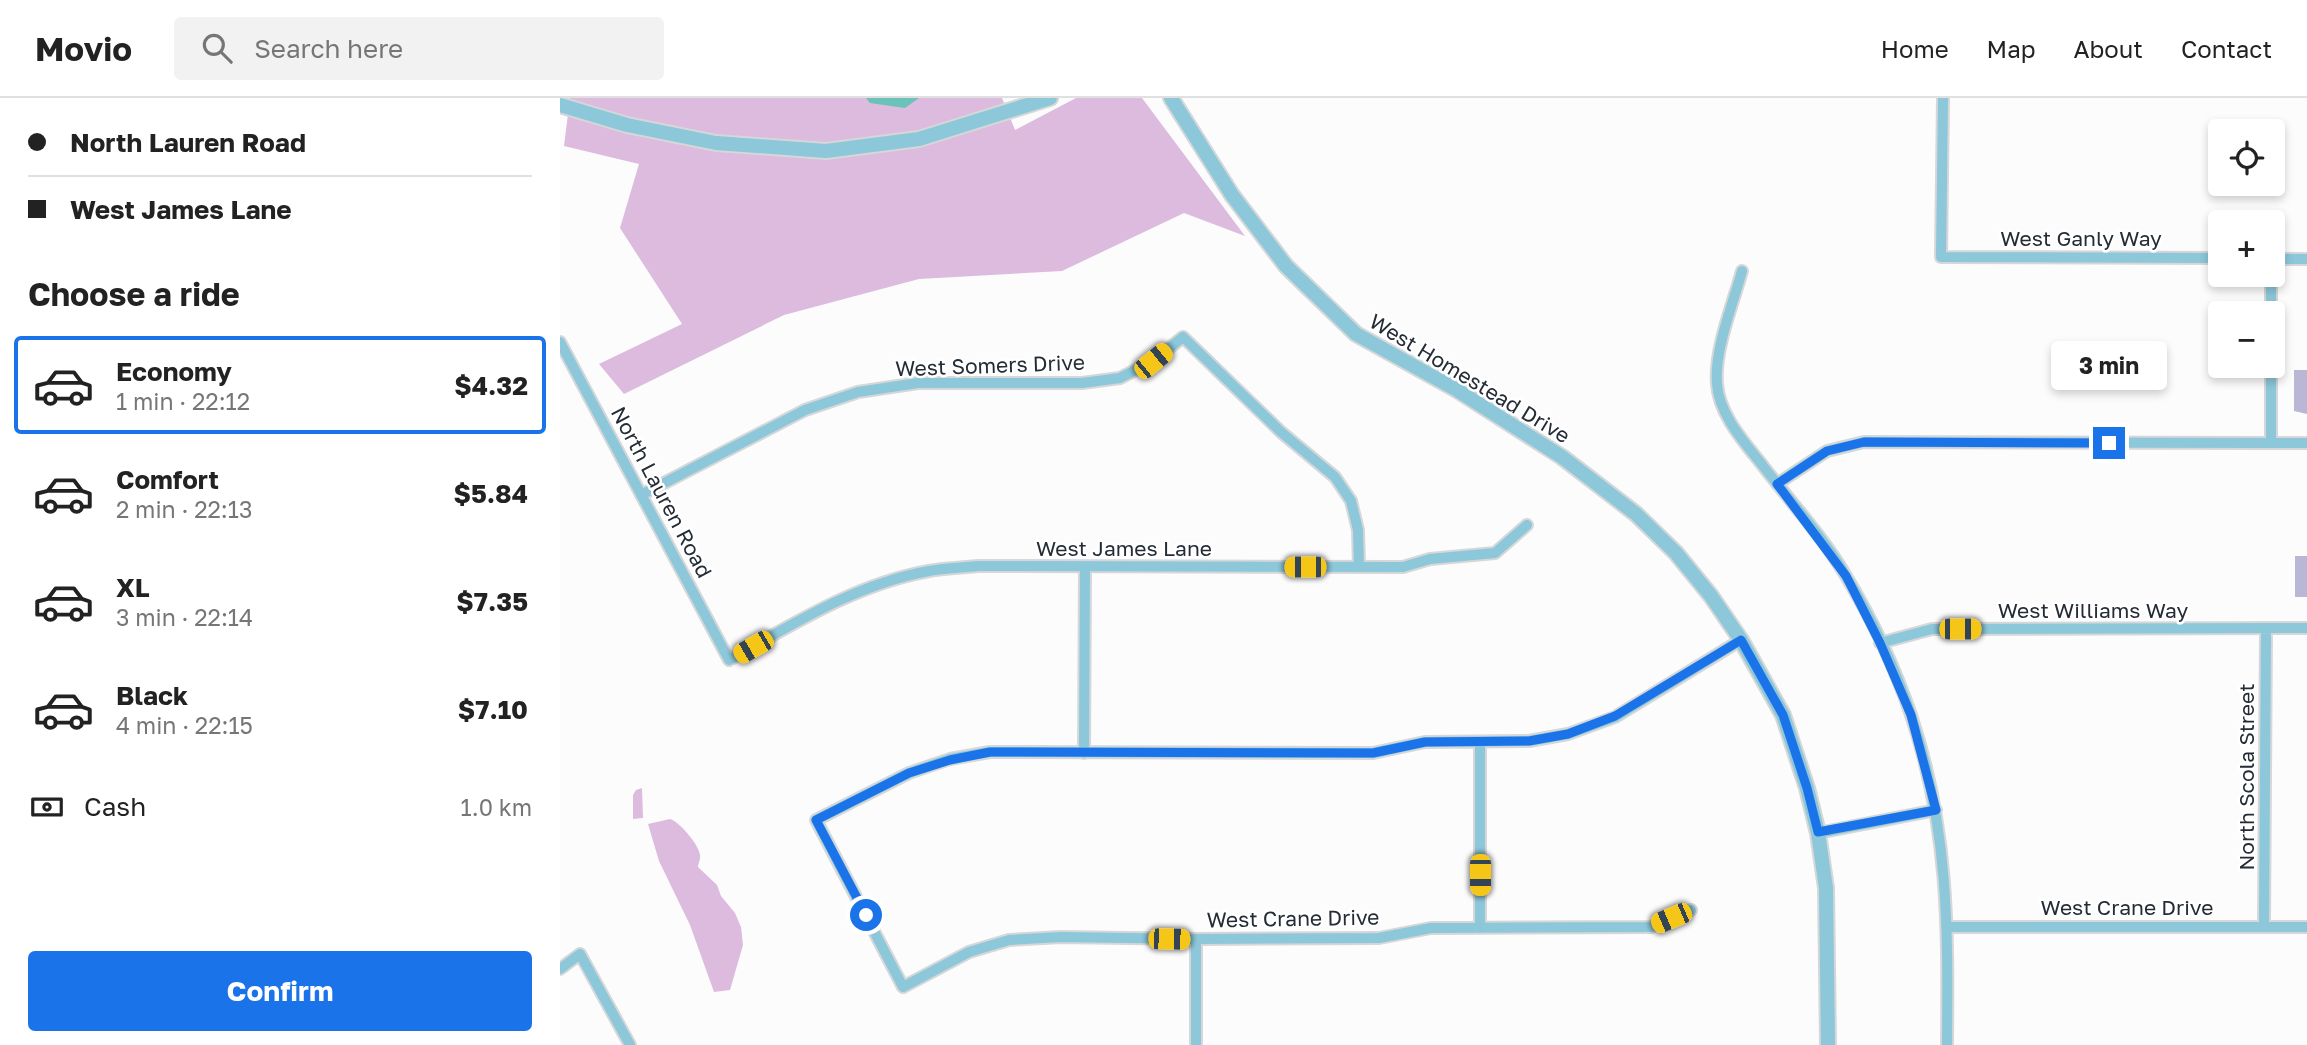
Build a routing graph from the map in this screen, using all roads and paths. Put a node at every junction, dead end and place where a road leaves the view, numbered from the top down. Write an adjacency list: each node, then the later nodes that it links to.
1 (1050, 98): 4 (street)
2 (1171, 98): 20 (street, West Homestead Drive)
3 (1943, 98): 5 (street, West Ganly Way)
4 (560, 105)
5 (2208, 258)
6 (2307, 258): 7 (street)
7 (2285, 259)
8 (1742, 271): 13 (street)
9 (560, 342): 14 (street, North Lauren Road)
10 (2271, 378): 11 (street)
11 (2272, 443): 12 (street); 13 (street)
12 (2307, 443)
13 (1777, 484): 21 (street)
14 (641, 495): 17 (street, West Somers Drive); 22 (street, North Lauren Road)
15 (1527, 525): 17 (street, West James Lane)
16 (1086, 567): 17 (street, West James Lane); 22 (street, West James Lane); 24 (street)
17 (1359, 567)
18 (2307, 628): 19 (street, West Williams Way)
19 (2266, 629): 21 (street, West Williams Way); 28 (street, North Scola Street)
20 (1741, 640): 23 (street); 26 (street, West Homestead Drive)
21 (1880, 643): 25 (street)
22 (729, 660)
23 (1480, 743): 24 (street); 31 (street)
24 (1084, 753): 32 (street, West Crane Drive)
25 (1936, 810): 26 (street); 29 (street)
26 (1818, 832): 36 (street, West Homestead Drive)
27 (1691, 910): 31 (street, West Crane Drive)
28 (2264, 926): 29 (street, West Crane Drive); 30 (street, West Crane Drive)
29 (1948, 927): 37 (street)
30 (2307, 927)
31 (1480, 928): 32 (street, West Crane Drive)
32 (1196, 939): 35 (street)
33 (560, 969): 34 (street)
34 (630, 1045)
35 (1196, 1045)
36 (1828, 1045)
37 (1947, 1045)

